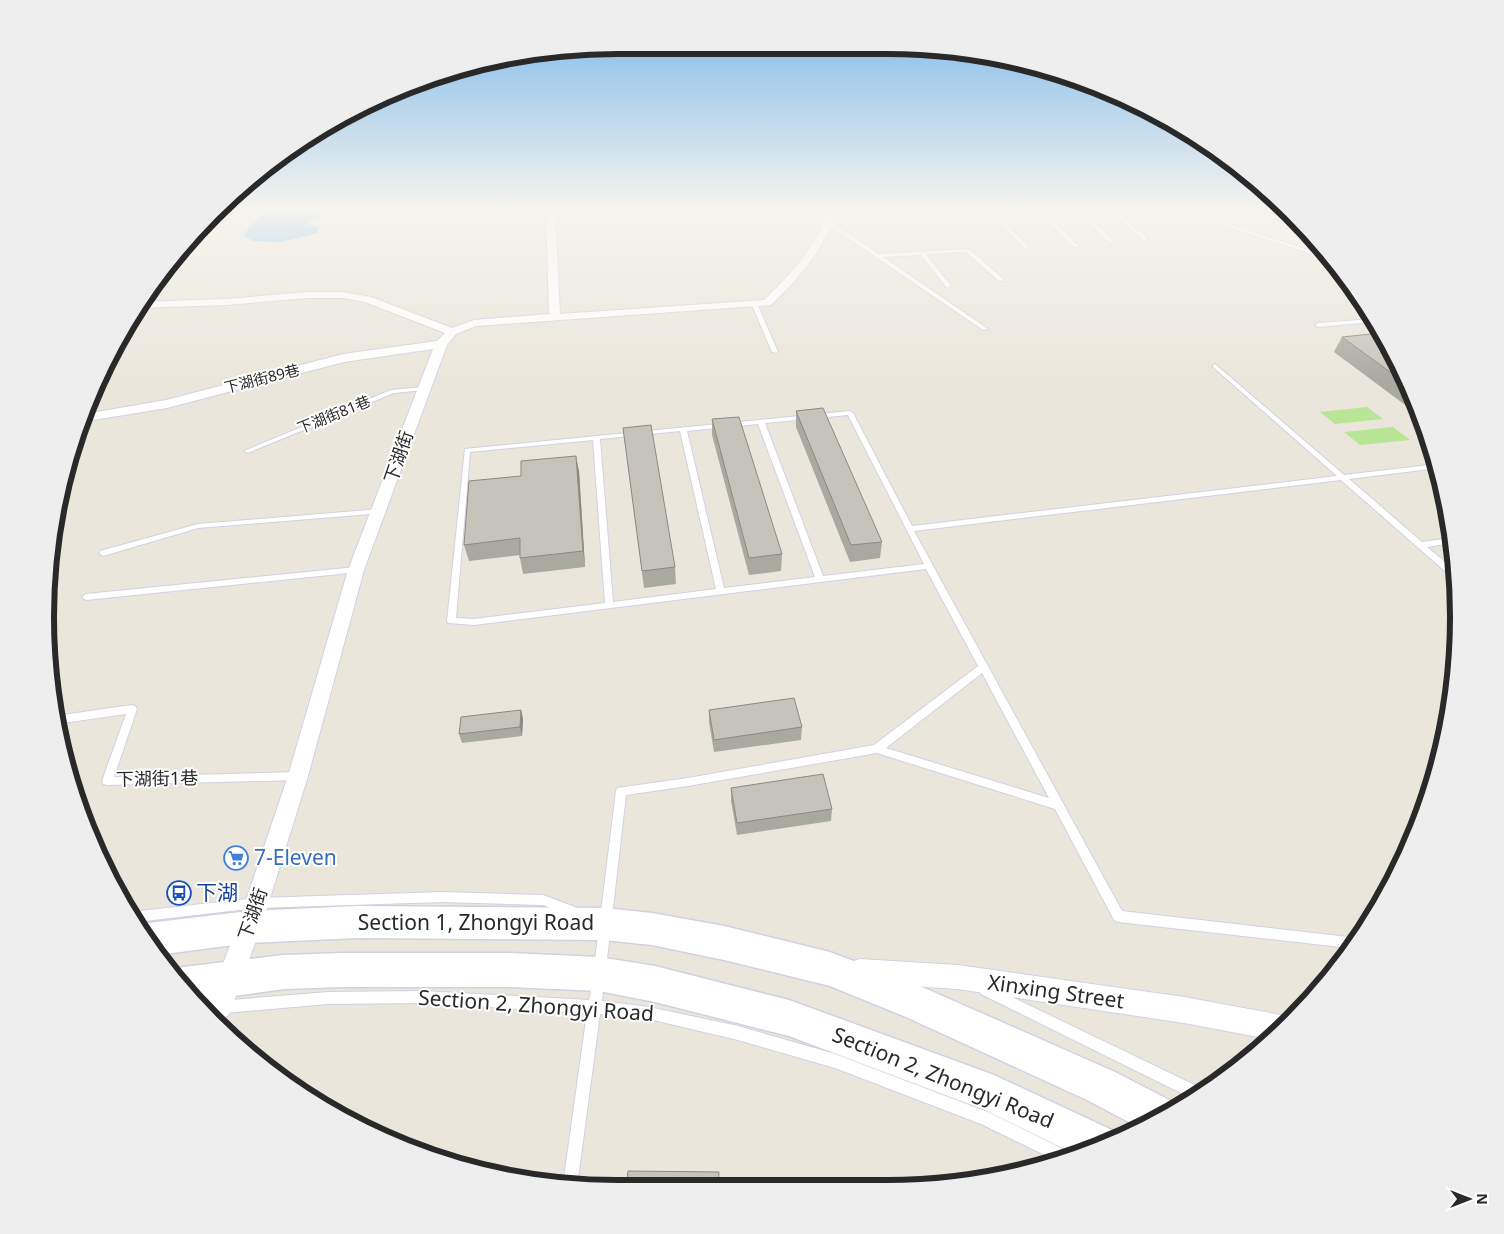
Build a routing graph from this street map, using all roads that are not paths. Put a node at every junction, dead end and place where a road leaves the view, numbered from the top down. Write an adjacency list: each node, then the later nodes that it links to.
1 (552, 267): 10 (street)
2 (800, 267): 8 (street, 下湖街)
3 (894, 267): 13 (lane)
4 (933, 267): 7 (lane)
5 (986, 267): 6 (lane)
6 (1001, 280)
7 (948, 286)
8 (754, 304): 10 (street, 下湖街); 16 (lane)
9 (149, 305): 14 (street)
10 (554, 318): 14 (street, 下湖街)
11 (1366, 321): 12 (lane)
12 (1318, 325)
13 (985, 329)
14 (452, 332): 15 (street, 下湖街)
15 (441, 344): 18 (street, 下湖街); 19 (street, 下湖街89巷)
16 (776, 352)
17 (1215, 366): 25 (lane)
18 (423, 389): 23 (lane, 下湖街81巷); 26 (street, 下湖街)
19 (91, 417)
20 (761, 422): 21 (lane); 27 (lane); 34 (lane)
21 (683, 430): 22 (lane); 35 (lane)
22 (596, 438): 37 (lane); 37 (lane)
23 (248, 451)
24 (1430, 467): 25 (lane)
25 (1343, 478): 27 (lane); 29 (lane)
26 (380, 511): 30 (lane); 33 (street, 下湖街)
27 (909, 529): 31 (lane)
28 (1445, 541): 29 (lane)
29 (1420, 544): 32 (lane)
30 (103, 553)
31 (929, 566): 34 (lane); 38 (lane)
32 (1448, 568)
33 (356, 570): 36 (lane); 41 (street, 下湖街)
34 (820, 580): 35 (lane)
35 (720, 592): 37 (lane)
36 (86, 597)
37 (609, 605)
38 (983, 667): 40 (lane); 42 (lane)
39 (64, 719): 41 (lane, 下湖街1巷)
40 (877, 749): 42 (lane); 45 (lane)
41 (298, 776): 43 (street, 下湖街)
42 (1059, 806): 47 (lane)
43 (253, 915): 44 (lane, Section 1, Zhongyi Road); 45 (main road, Section 1, Zhongyi Road); 46 (main road, Section 1, Zhongyi Road); 52 (street, 下湖街)
44 (141, 917)
45 (604, 924): 48 (main road); 51 (lane)
46 (155, 938)
47 (1347, 942)
48 (830, 969): 49 (street, Xinxing Street); 55 (main road)
49 (958, 977): 53 (street, Xinxing Street); 54 (lane)
50 (195, 989): 52 (main road)
51 (597, 991): 52 (lane, Section 2, Zhongyi Road); 52 (main road, Section 2, Zhongyi Road); 56 (main road, Section 2, Zhongyi Road); 57 (lane, Section 2, Zhongyi Road); 58 (lane)
52 (219, 997)
53 (1273, 1026)
54 (1191, 1091)
55 (1153, 1113)
56 (1092, 1141)
57 (1057, 1153)
58 (571, 1178)

